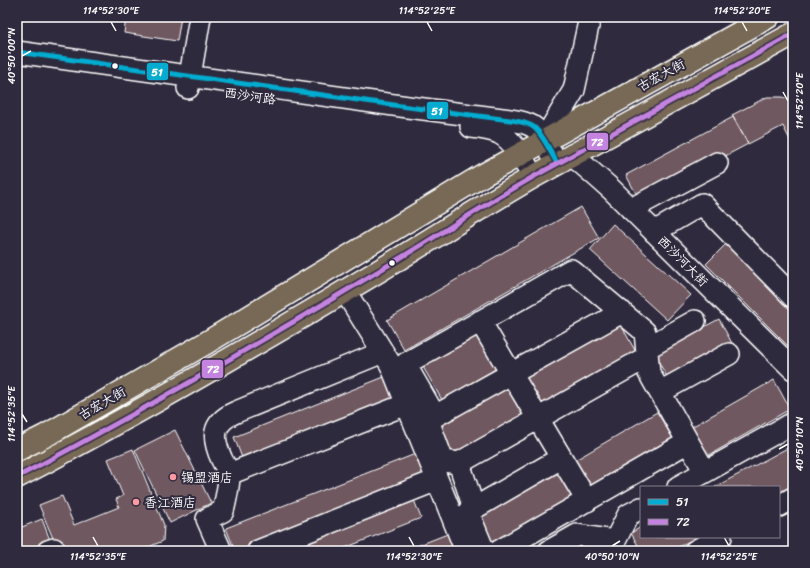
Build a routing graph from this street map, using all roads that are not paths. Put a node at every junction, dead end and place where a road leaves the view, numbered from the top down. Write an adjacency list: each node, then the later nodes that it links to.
1 (200, 17): 7 (street)
2 (590, 17): 8 (street)
3 (768, 17): 8 (main road, 古宏大街)
4 (790, 31): 10 (main road, 古宏大街)
5 (17, 52): 7 (street, 西沙河路)
6 (17, 65): 7 (street, 西沙河路)
7 (189, 82): 8 (street, 西沙河路); 9 (street, 西沙河路)
8 (544, 140): 9 (main road, 古宏大街); 10 (street, 西沙河路)
9 (519, 154): 12 (street, 西沙河路); 31 (main road, 古宏大街)
10 (564, 159): 12 (main road, 古宏大街); 13 (street, 西沙河大街)
11 (717, 163): 13 (street)
12 (533, 177): 15 (main road, 古宏大街)
13 (631, 209): 14 (street, 西沙河大街)
14 (654, 232): 16 (street); 23 (street, 西沙河大街)
15 (345, 291): 20 (street); 36 (main road, 古宏大街)
16 (793, 297)
17 (622, 312): 19 (street); 21 (street); 24 (street)
18 (695, 321): 21 (street)
19 (480, 322): 24 (street); 27 (street)
20 (383, 352): 26 (street); 35 (street)
21 (647, 352): 25 (street); 28 (street)
22 (729, 354): 25 (street)
23 (793, 369)
24 (511, 374): 27 (street); 28 (street)
25 (660, 392): 30 (street)
26 (407, 404): 35 (street); 37 (street)
27 (435, 416): 33 (street)
28 (538, 418): 32 (street); 33 (street)
29 (793, 422): 34 (street)
30 (688, 442): 34 (street); 40 (street)
31 (17, 450)
32 (561, 458): 40 (street); 42 (street)
33 (459, 463): 42 (street)
34 (705, 472): 38 (street)
35 (229, 474): 47 (street)
36 (17, 477)
37 (437, 480): 48 (street); 49 (street)
38 (680, 486)
39 (793, 498): 41 (street)
40 (587, 500): 46 (street)
41 (780, 505)
42 (474, 508): 46 (street)
43 (640, 509): 45 (street)
44 (719, 538): 51 (street)
45 (617, 546): 50 (street)
46 (498, 550)
47 (221, 551)
48 (258, 551)
49 (466, 551)
50 (550, 551)
51 (695, 551)

